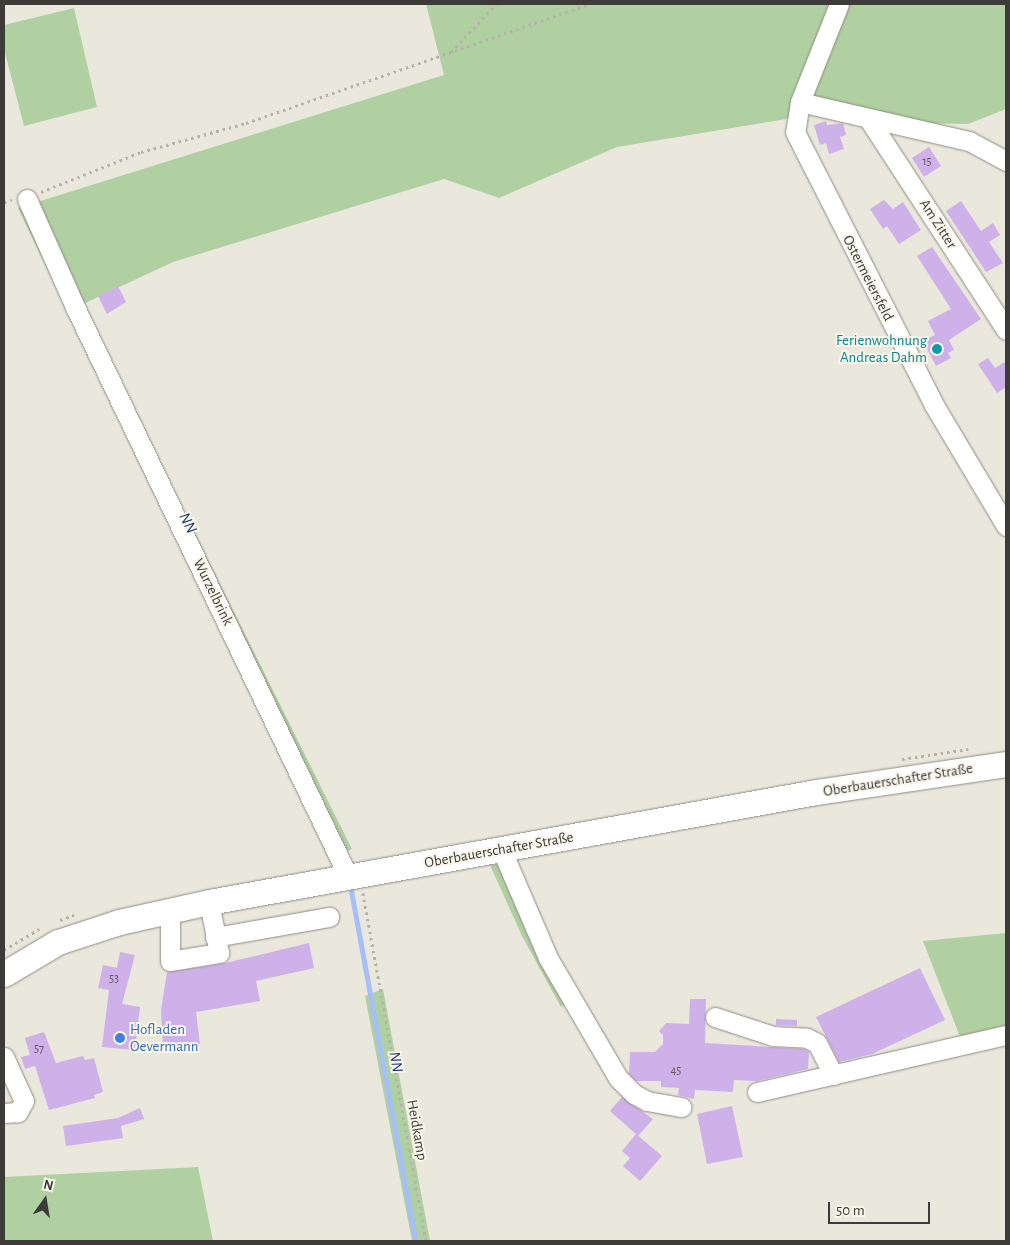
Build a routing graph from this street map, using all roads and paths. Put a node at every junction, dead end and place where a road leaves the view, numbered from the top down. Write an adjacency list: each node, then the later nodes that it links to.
1 (496, 4): 4 (path)
2 (590, 4): 4 (path)
3 (839, 4): 5 (street, Ostermeiersfeld)
4 (450, 52): 8 (path)
5 (800, 102): 6 (street); 11 (street, Ostermeiersfeld)
6 (868, 118): 7 (street); 10 (street, Am Zitter)
7 (1006, 161)
8 (27, 199): 9 (path); 14 (street, Wurzelbrink)
9 (4, 202)
10 (1006, 330)
11 (1006, 526)
12 (1006, 764): 13 (main road, Oberbauerschafter Straße)
13 (502, 851): 14 (main road, Oberbauerschafter Straße); 25 (street)
14 (354, 875): 15 (main road, Oberbauerschafter Straße); 27 (path, Heidkamp)
15 (209, 902): 16 (main road, Oberbauerschafter Straße); 18 (street)
16 (170, 911): 18 (street); 19 (main road, Oberbauerschafter Straße)
17 (329, 917): 18 (street)
18 (215, 937)
19 (4, 974)
20 (715, 1017): 23 (street)
21 (1006, 1035): 23 (street)
22 (4, 1057): 26 (street)
23 (834, 1075): 24 (street)
24 (757, 1092)
25 (680, 1107)
26 (4, 1113)
27 (426, 1241)

